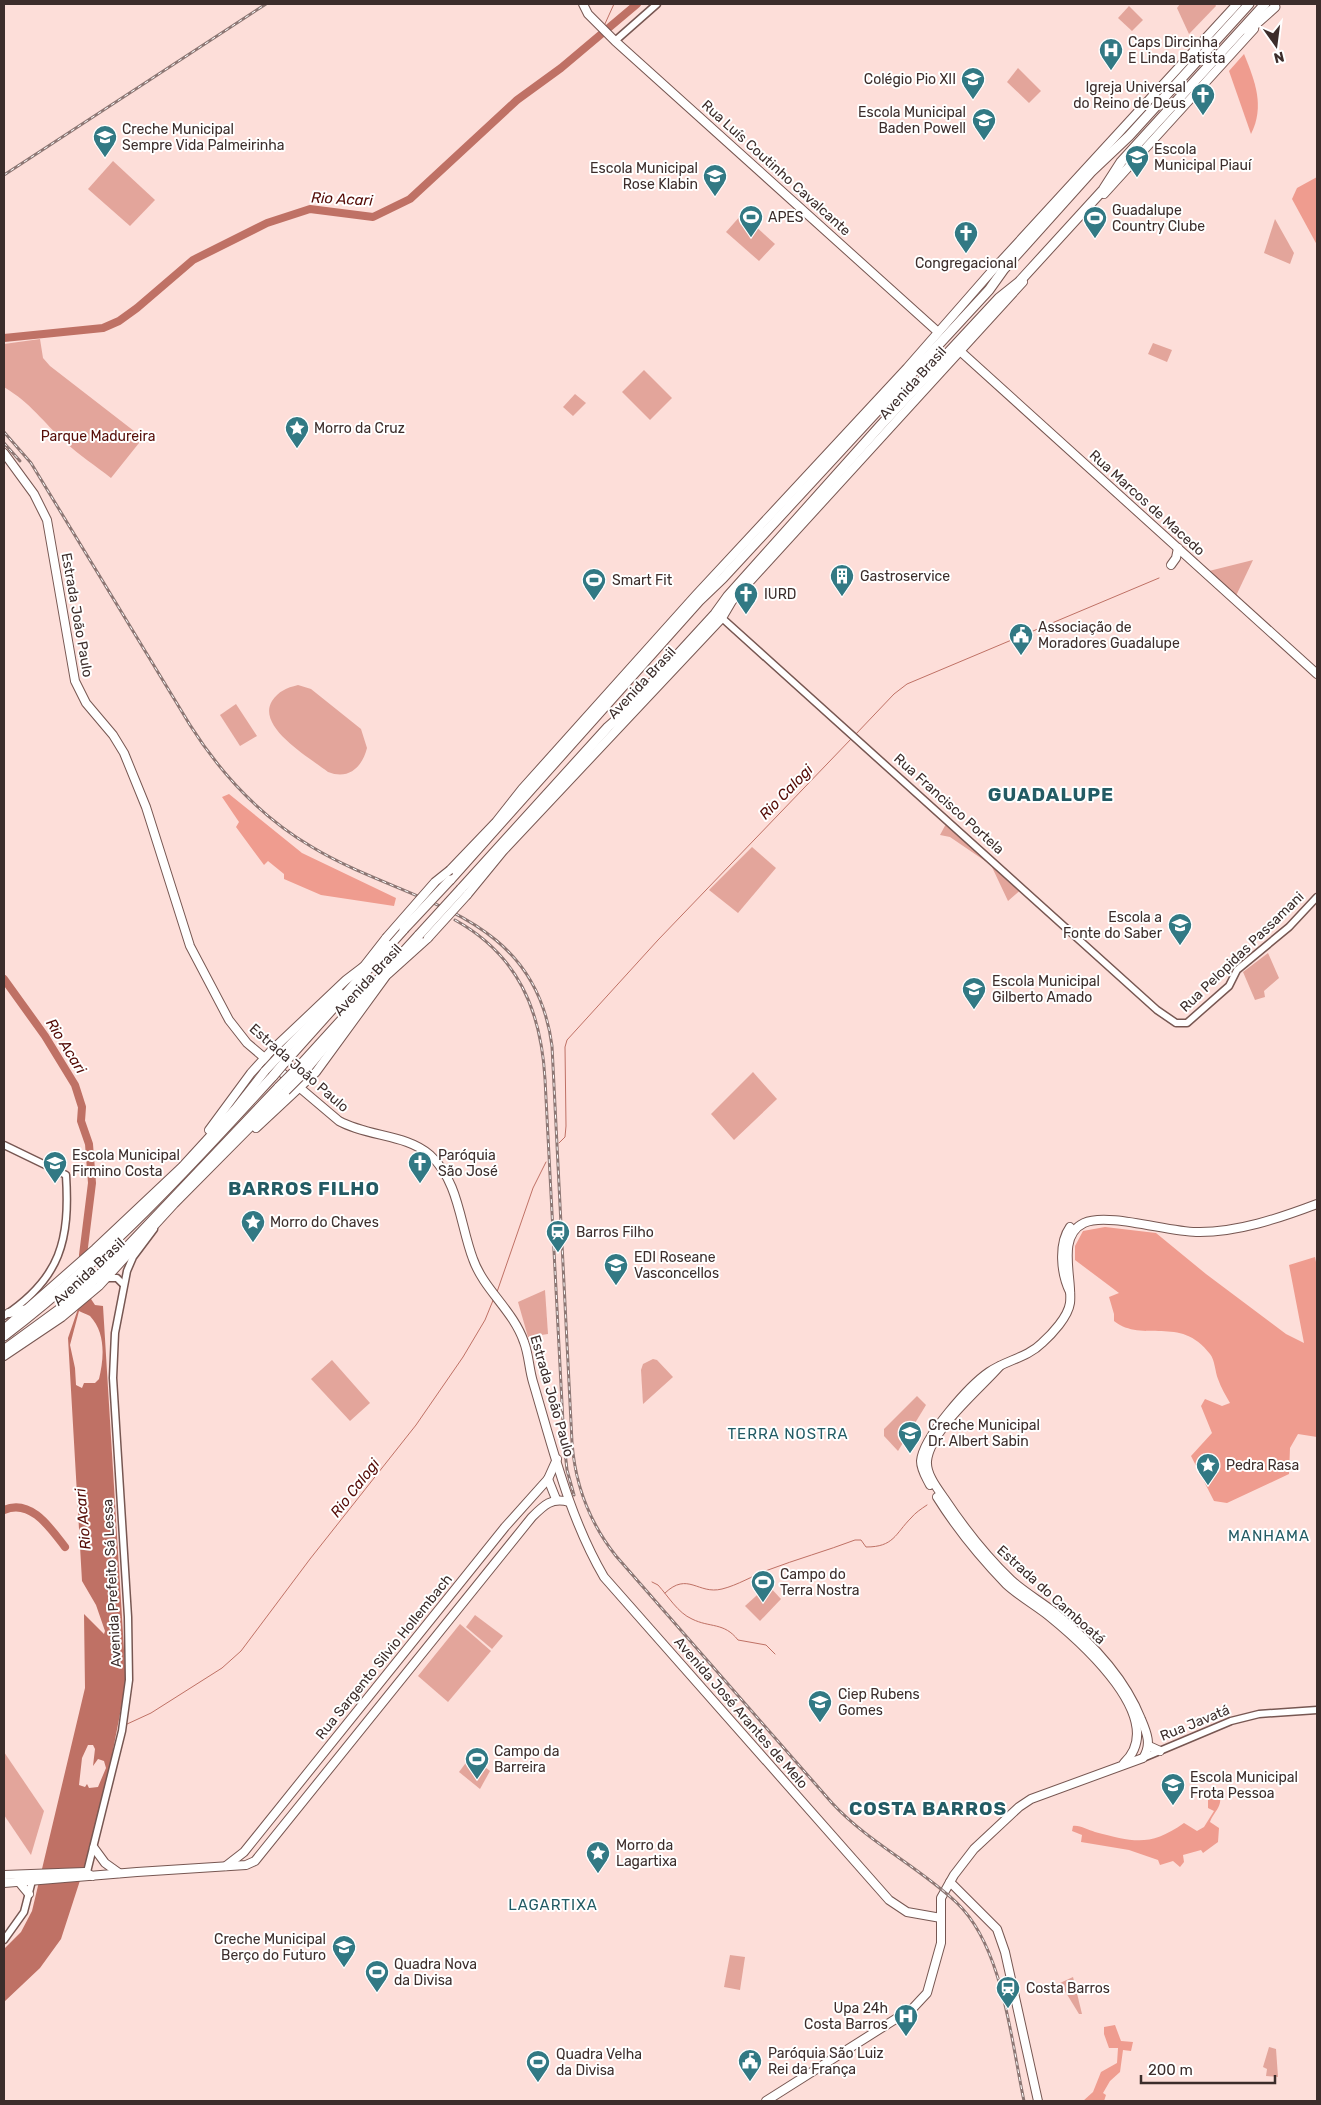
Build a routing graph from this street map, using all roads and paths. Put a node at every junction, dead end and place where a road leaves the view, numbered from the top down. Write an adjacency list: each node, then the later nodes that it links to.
1 (583, 4): 7 (main road, Rua Luís Coutinho Cavalcante)
2 (657, 4): 7 (street)
3 (1237, 4): 9 (main road, Avenida Brasil)
4 (1249, 4): 18 (highway, Avenida Brasil)
5 (1266, 4): 8 (highway, Avenida Brasil)
6 (1276, 5): 8 (highway); 10 (main road, Avenida Brasil)
7 (613, 39): 9 (main road, Rua Luís Coutinho Cavalcante)
8 (1212, 63): 19 (highway, Avenida Brasil)
9 (938, 332): 16 (main road, Avenida Brasil)
10 (960, 351): 12 (main road, Rua Marcos de Macedo); 14 (main road, Avenida Brasil)
11 (4, 453): 25 (main road, Estrada João Paulo)
12 (1178, 548): 13 (main road); 15 (main road, Rua Marcos de Macedo)
13 (1171, 565)
14 (722, 618): 17 (main road, Avenida Brasil); 24 (street, Rua Francisco Portela)
15 (1317, 674)
16 (543, 767): 18 (main road); 22 (main road, Avenida Brasil, bridge)
17 (579, 770): 19 (main road); 20 (main road, Avenida Brasil)
18 (515, 807): 26 (highway, Avenida Brasil, bridge)
19 (536, 807): 20 (highway, Avenida Brasil)
20 (464, 892): 23 (main road, Avenida Brasil, bridge); 27 (highway, Avenida Brasil, bridge)
21 (1317, 897): 24 (street, Rua Pelopidas Passamani)
22 (363, 967): 25 (main road); 26 (main road, Avenida Brasil)
23 (386, 976): 27 (main road, Avenida Brasil); 29 (main road)
24 (1157, 1010)
25 (264, 1058): 29 (main road, Estrada João Paulo); 33 (main road)
26 (281, 1060): 28 (highway, Avenida Brasil, bridge)
27 (299, 1072): 30 (highway, Avenida Brasil, bridge)
28 (269, 1073): 33 (main road, Avenida Brasil); 38 (highway, Avenida Brasil)
29 (300, 1088): 32 (main road); 49 (main road, Estrada João Paulo)
30 (283, 1089): 32 (main road, Avenida Brasil); 40 (highway, Avenida Brasil)
31 (4, 1145): 43 (street)
32 (220, 1158): 37 (main road, Avenida Brasil)
33 (188, 1160): 38 (main road, Avenida Brasil)
34 (1317, 1198): 36 (main road, Estrada do Camboatá)
35 (1317, 1204): 36 (main road, Estrada do Camboatá)
36 (1147, 1224): 58 (main road, Estrada do Camboatá)
37 (156, 1225): 39 (main road, Avenida Brasil); 41 (street, Avenida Prefeito Sá Lessa)
38 (95, 1254): 43 (main road, Avenida Brasil); 46 (highway, Avenida Brasil)
39 (107, 1278): 40 (main road, Avenida Brasil); 41 (street)
40 (98, 1281): 42 (highway, Avenida Brasil)
41 (123, 1284): 65 (street, Avenida Prefeito Sá Lessa)
42 (72, 1304): 47 (highway, Avenida Brasil); 48 (main road, Avenida Brasil)
43 (24, 1307): 44 (main road); 45 (main road, Avenida Brasil)
44 (7, 1314)
45 (4, 1330)
46 (4, 1336)
47 (4, 1350)
48 (4, 1356)
49 (557, 1459): 50 (main road, Rua Sargento Silvio Hollembach); 51 (main road, Estrada João Paulo)
50 (548, 1479): 51 (main road); 52 (main road); 54 (main road, Rua Sargento Silvio Hollembach)
51 (564, 1485): 53 (main road, Avenida José Arantes de Melo)
52 (556, 1499): 53 (main road); 55 (main road, Rua Sargento Silvio Hollembach)
53 (569, 1502): 75 (main road, Avenida José Arantes de Melo)
54 (443, 1604): 55 (main road); 57 (main road, Rua Sargento Silvio Hollembach)
55 (454, 1613): 59 (main road, Rua Sargento Silvio Hollembach)
56 (1317, 1710): 61 (street, Rua Javatá)
57 (346, 1725): 59 (main road); 66 (main road, Rua Sargento Silvio Hollembach)
58 (1141, 1729): 60 (main road, Estrada do Camboatá); 62 (main road)
59 (358, 1735): 66 (main road, Rua Sargento Silvio Hollembach)
60 (1149, 1746): 61 (main road); 63 (main road)
61 (1160, 1751): 63 (street, Rua Javatá)
62 (1133, 1754): 63 (main road); 64 (main road)
63 (1142, 1758): 64 (main road)
64 (1121, 1766): 72 (main road)
65 (94, 1848): 67 (main road); 69 (street, Avenida Prefeito Sá Lessa)
66 (225, 1867): 67 (main road, Rua Sargento Silvio Hollembach)
67 (120, 1873): 69 (main road, Rua Sargento Silvio Hollembach)
68 (4, 1875): 70 (main road)
69 (86, 1876): 70 (main road, Rua Sargento Silvio Hollembach)
70 (36, 1877): 71 (main road); 74 (street)
71 (19, 1882): 73 (main road); 74 (main road)
72 (950, 1882): 75 (main road); 78 (main road)
73 (4, 1883)
74 (29, 1894): 76 (street)
75 (941, 1918): 77 (main road)
76 (4, 1940)
77 (766, 2101)
78 (1038, 2101)

